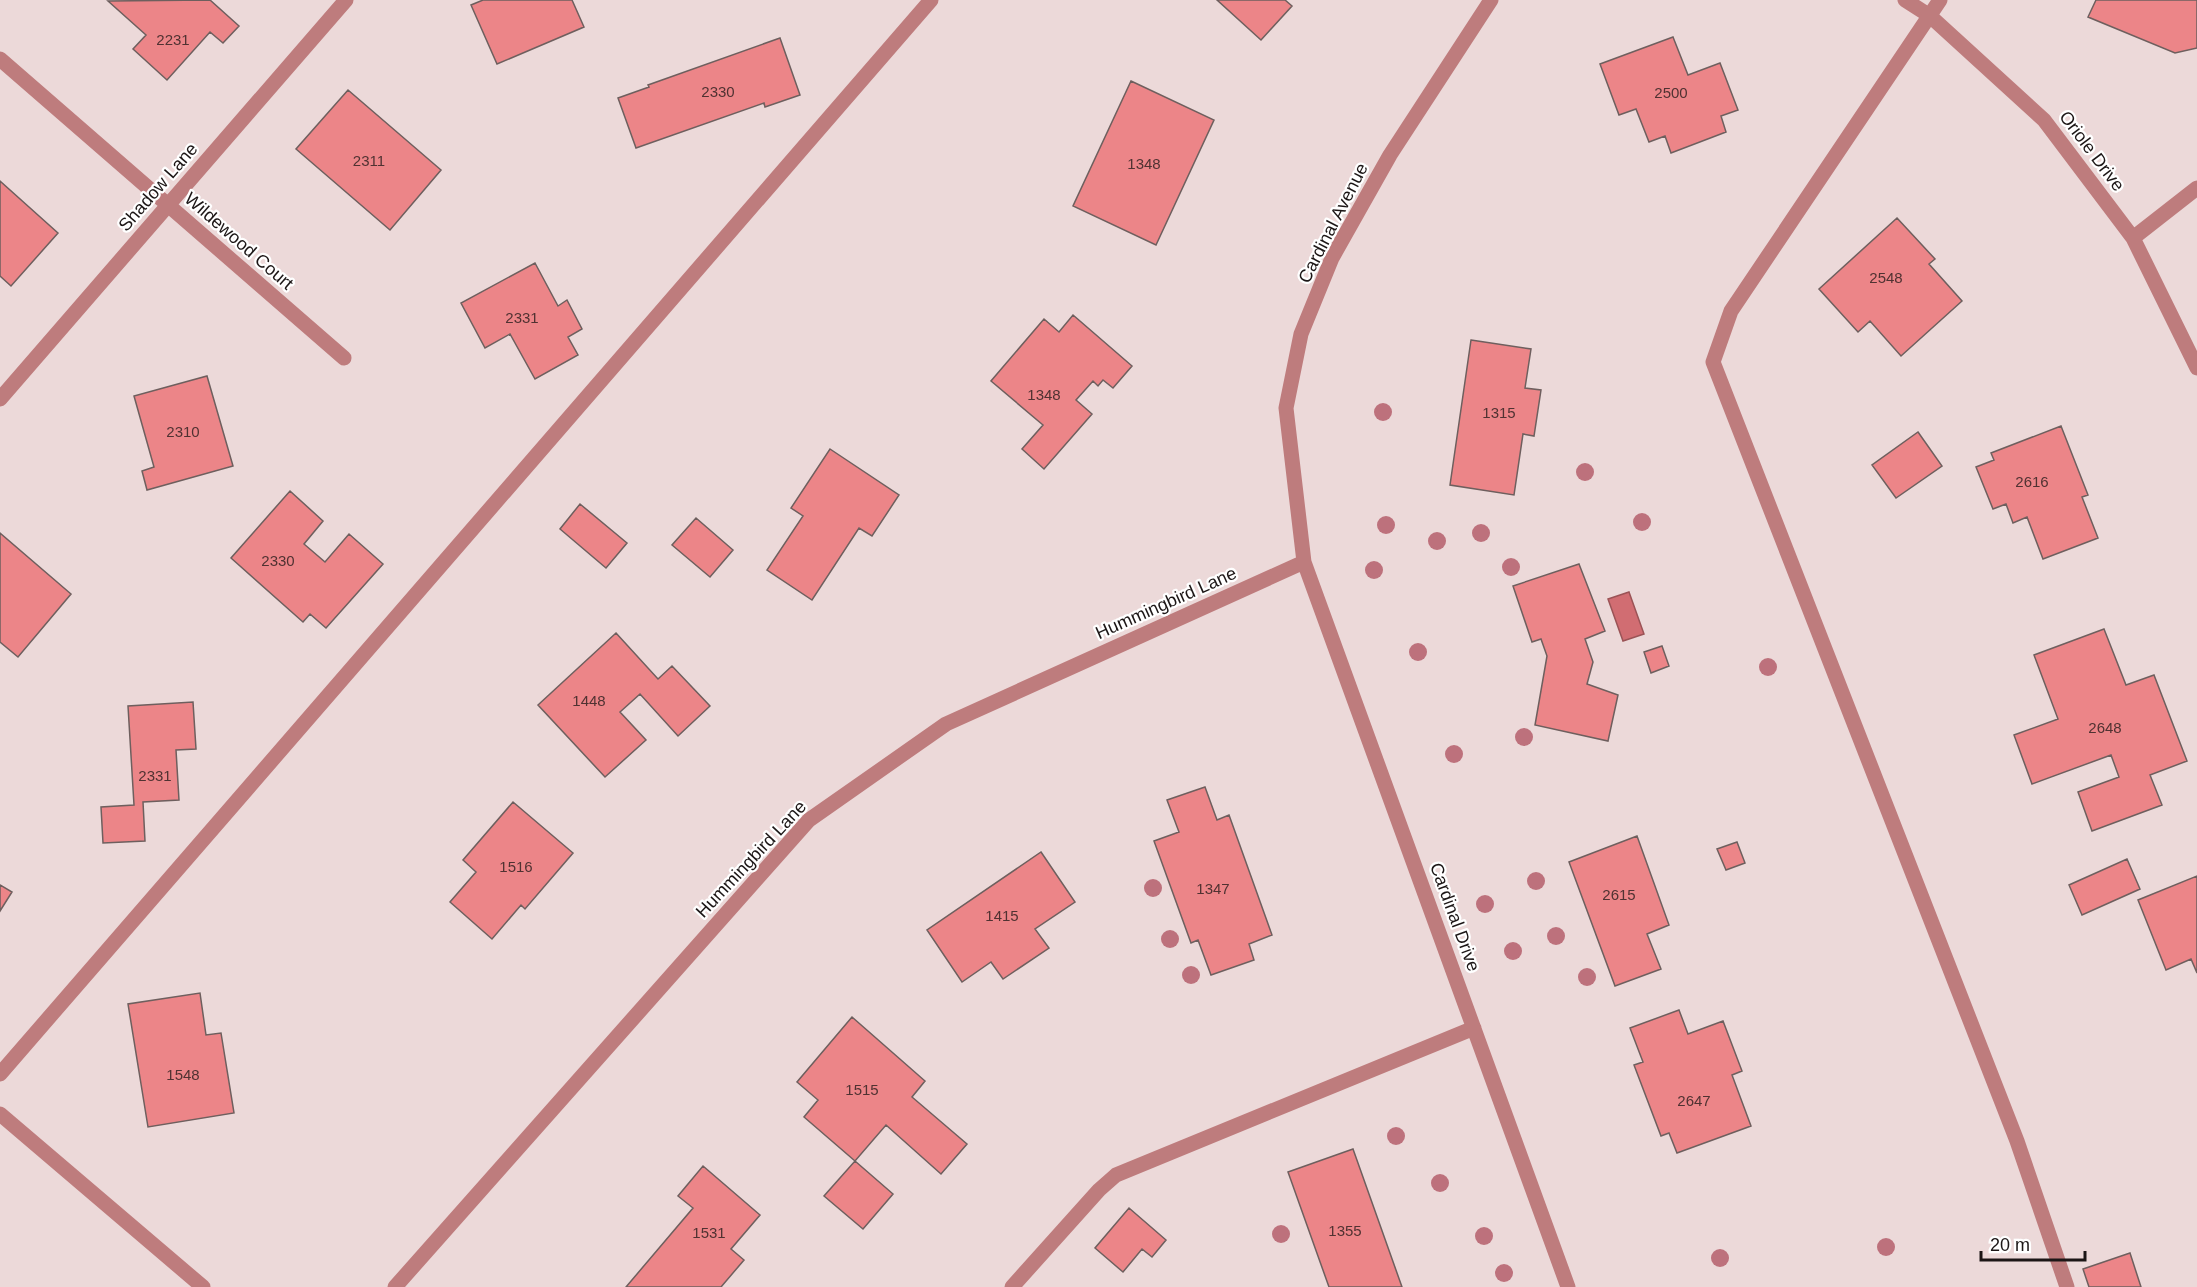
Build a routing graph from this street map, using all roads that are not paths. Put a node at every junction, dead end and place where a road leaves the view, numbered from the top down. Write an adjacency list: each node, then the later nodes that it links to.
1 (346, 0): 9 (street, Shadow Lane)
2 (931, 0): 16 (street)
3 (1491, 0): 14 (street, Cardinal Avenue)
4 (1905, 0): 6 (street, Oriole Drive)
5 (1940, 0): 6 (street)
6 (1930, 16): 10 (street, Oriole Drive); 22 (street)
7 (0, 59): 9 (street, Wildewood Court)
8 (2197, 188): 10 (street)
9 (168, 205): 11 (street, Wildewood Court); 13 (street, Shadow Lane)
10 (2133, 238): 12 (street, Oriole Drive)
11 (344, 358)
12 (2197, 368)
13 (0, 399)
14 (1304, 562): 15 (street, Cardinal Drive); 19 (street, Hummingbird Lane)
15 (1474, 1028): 20 (street); 21 (street, Cardinal Drive)
16 (0, 1074)
17 (0, 1114): 18 (street)
18 (202, 1287)
19 (395, 1287)
20 (1012, 1287)
21 (1568, 1287)
22 (2067, 1287)

